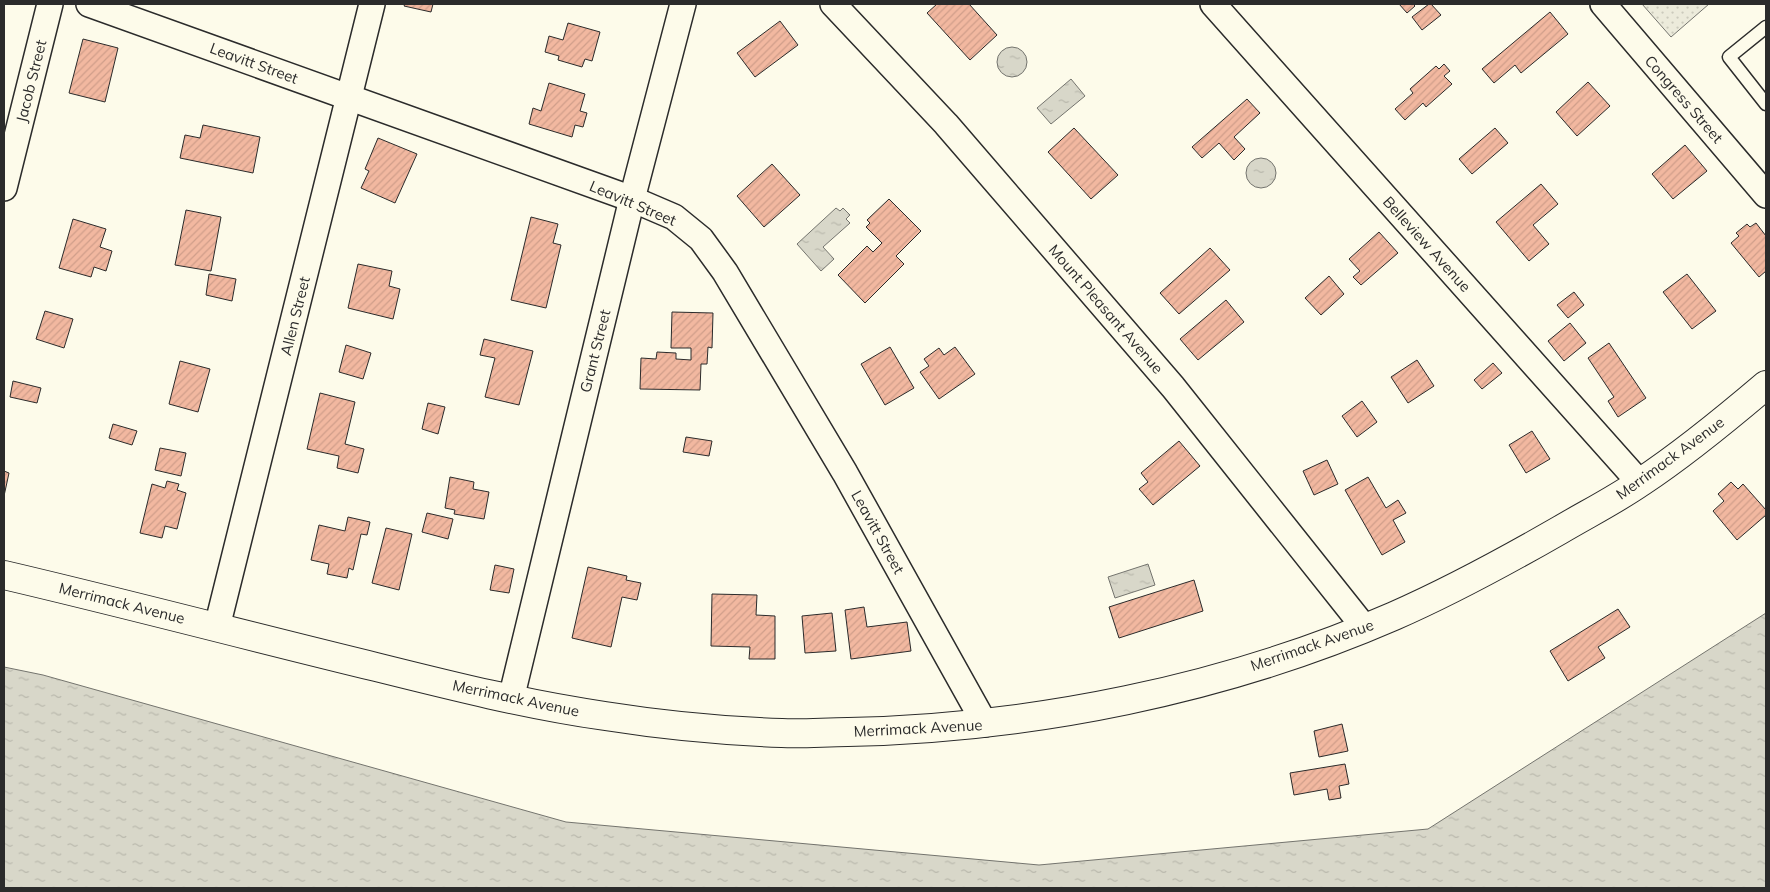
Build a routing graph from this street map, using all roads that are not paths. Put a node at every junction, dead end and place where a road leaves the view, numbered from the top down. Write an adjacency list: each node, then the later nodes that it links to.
1 (50, 4): 11 (street, Jacob Street)
2 (89, 4): 9 (street, Leavitt Street)
3 (372, 4): 9 (street, Allen Street)
4 (683, 4): 13 (street, Grant Street)
5 (833, 4): 18 (street, Mount Pleasant Avenue)
6 (1213, 4): 15 (street, Belleview Avenue)
7 (1603, 4): 12 (street, Congress Street)
8 (1766, 26): 10 (lane)
9 (349, 97): 13 (street, Leavitt Street); 17 (street, Allen Street)
10 (1766, 104)
11 (4, 188)
12 (1766, 194)
13 (632, 199): 19 (street, Grant Street); 20 (street, Leavitt Street)
14 (1766, 385): 15 (main road, Merrimack Avenue)
15 (1640, 483): 18 (main road, Merrimack Avenue)
16 (4, 575): 17 (main road, Merrimack Avenue)
17 (217, 627): 19 (main road, Merrimack Avenue)
18 (1364, 627): 20 (main road, Merrimack Avenue)
19 (511, 699): 20 (main road, Merrimack Avenue)
20 (985, 724)

